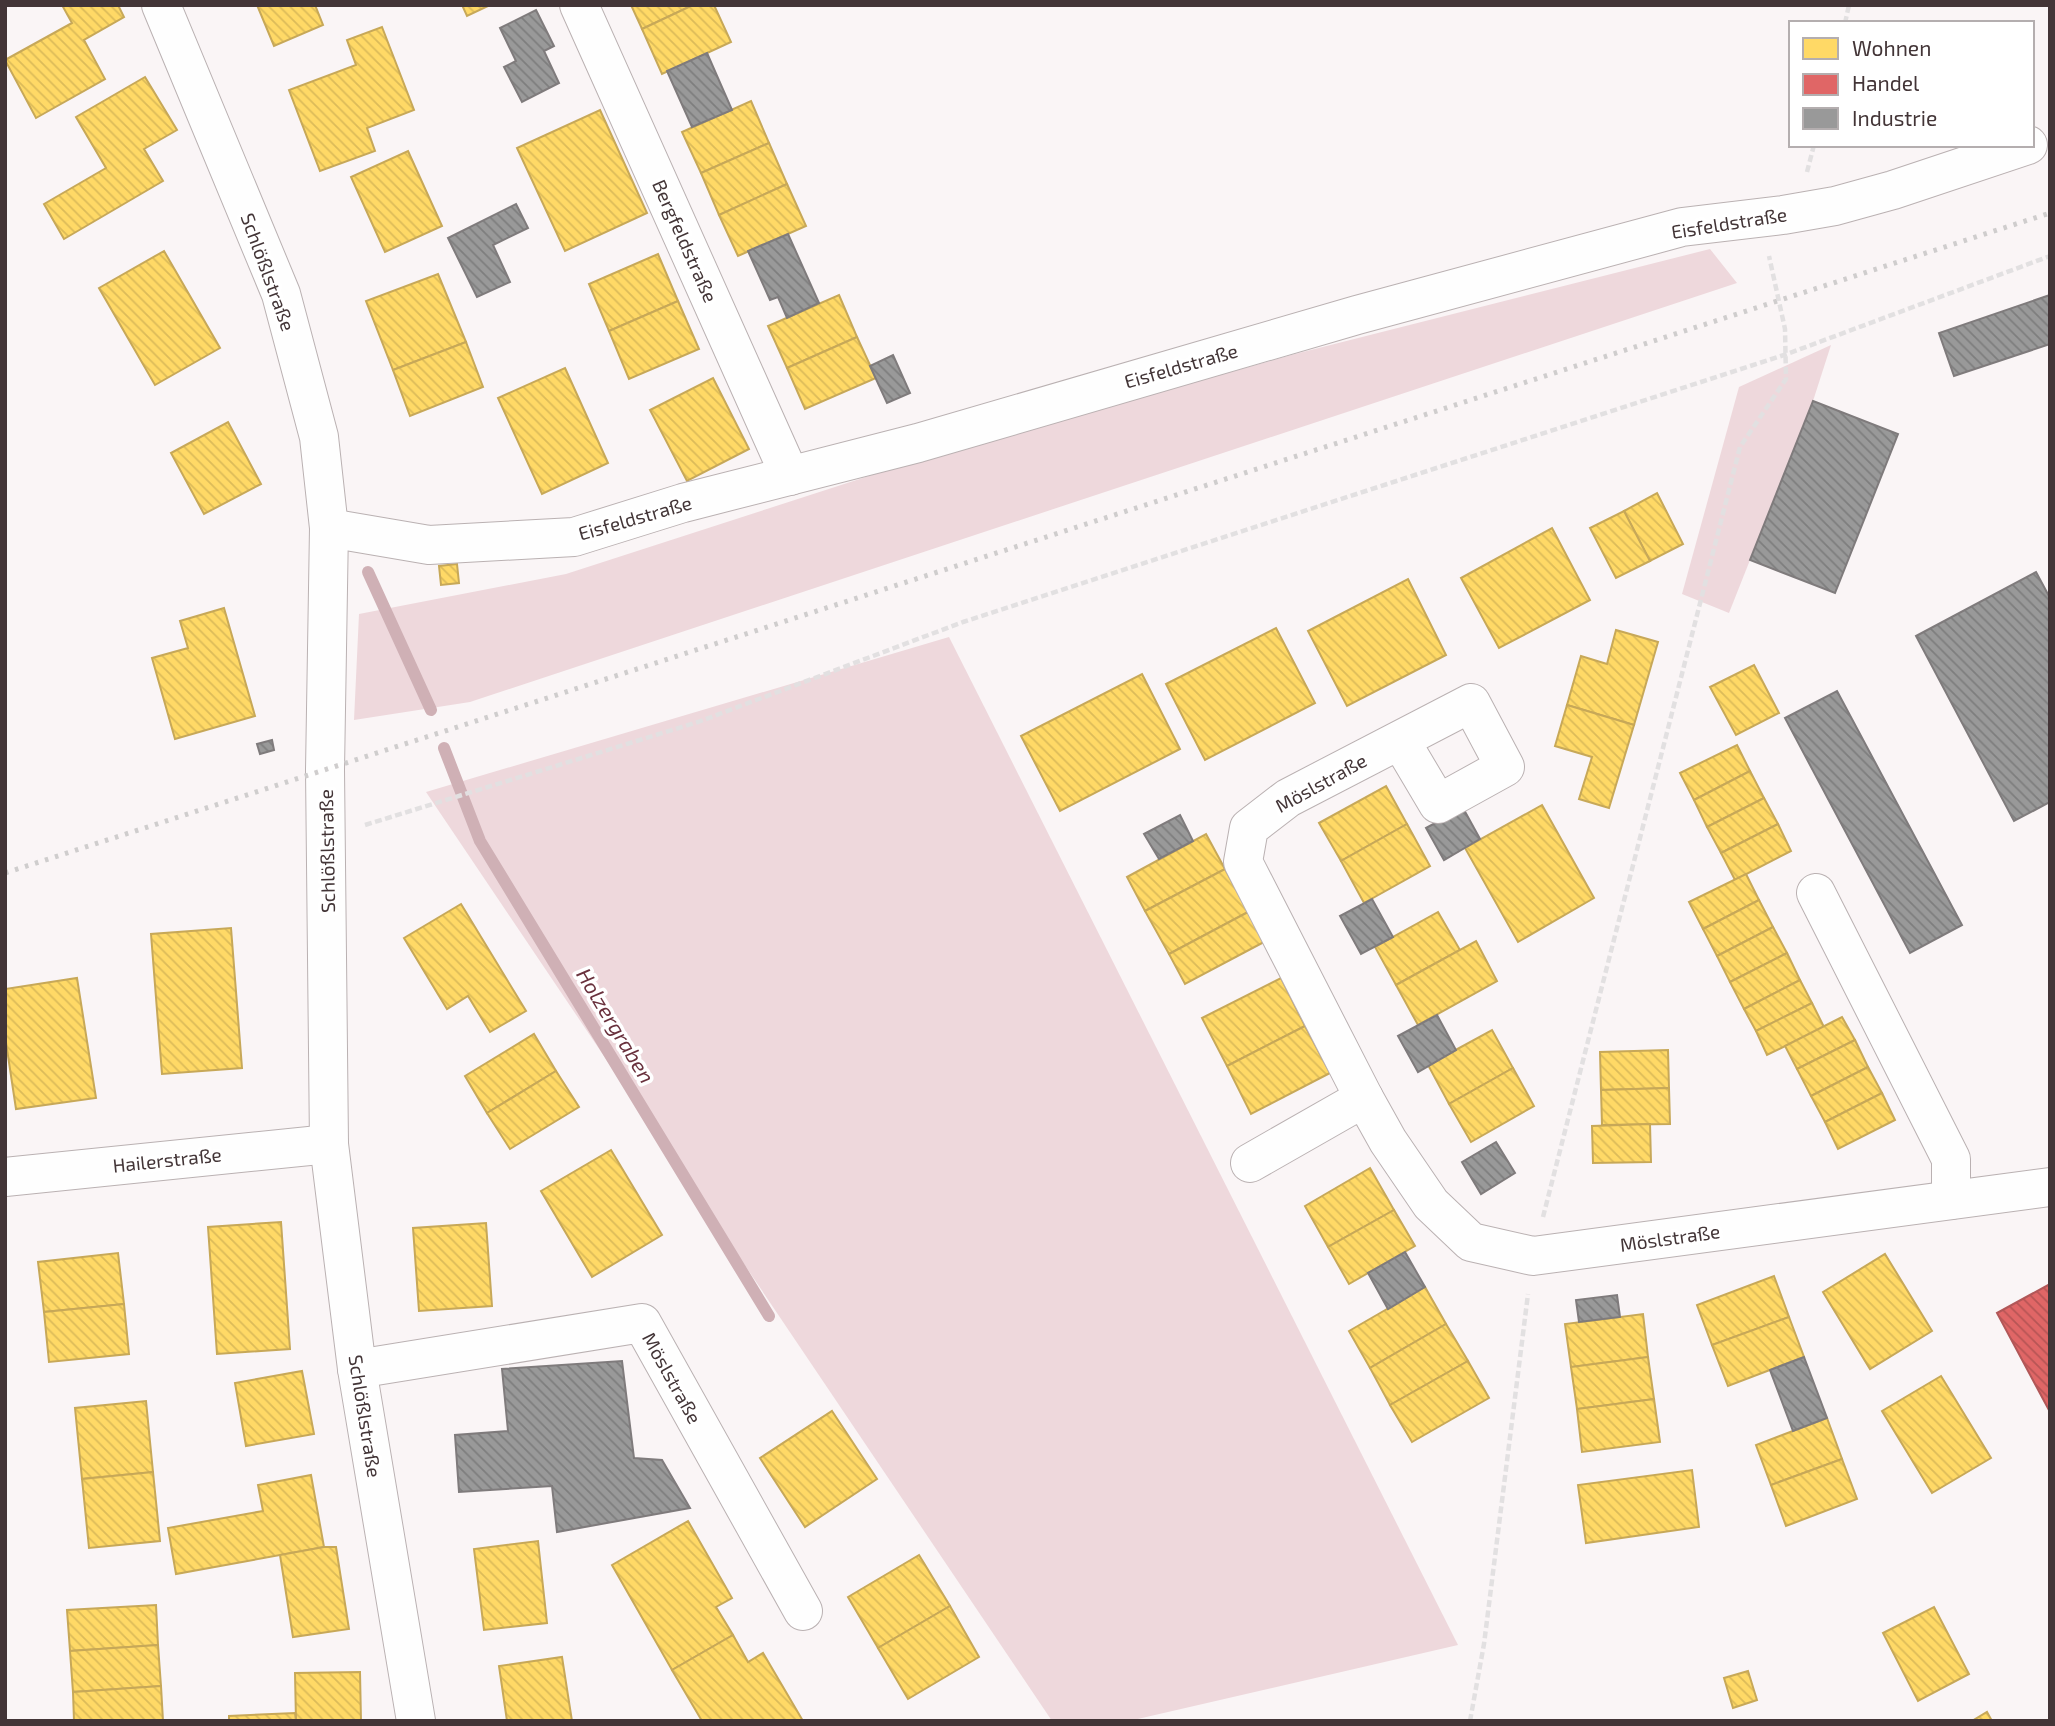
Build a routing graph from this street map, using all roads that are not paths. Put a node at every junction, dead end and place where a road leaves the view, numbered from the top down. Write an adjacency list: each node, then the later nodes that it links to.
1 (161, 5): 5 (street, Schlößlstraße)
2 (579, 5): 4 (street, Bergfeldstraße)
3 (2021, 147): 4 (street, Eisfeldstraße)
4 (790, 476): 5 (street, Eisfeldstraße)
5 (329, 528): 9 (street, Schlößlstraße)
6 (1400, 740): 8 (street, Möslstraße)
7 (1816, 893): 13 (street)
8 (1364, 1098): 10 (street); 13 (street, Möslstraße)
9 (329, 1144): 11 (street, Hailerstraße); 14 (street, Schlößlstraße)
10 (1250, 1163)
11 (5, 1177)
12 (2050, 1187): 13 (street, Möslstraße)
13 (1951, 1200)
14 (357, 1369): 15 (street, Möslstraße); 16 (street, Schlößlstraße)
15 (803, 1611)
16 (416, 1721)

